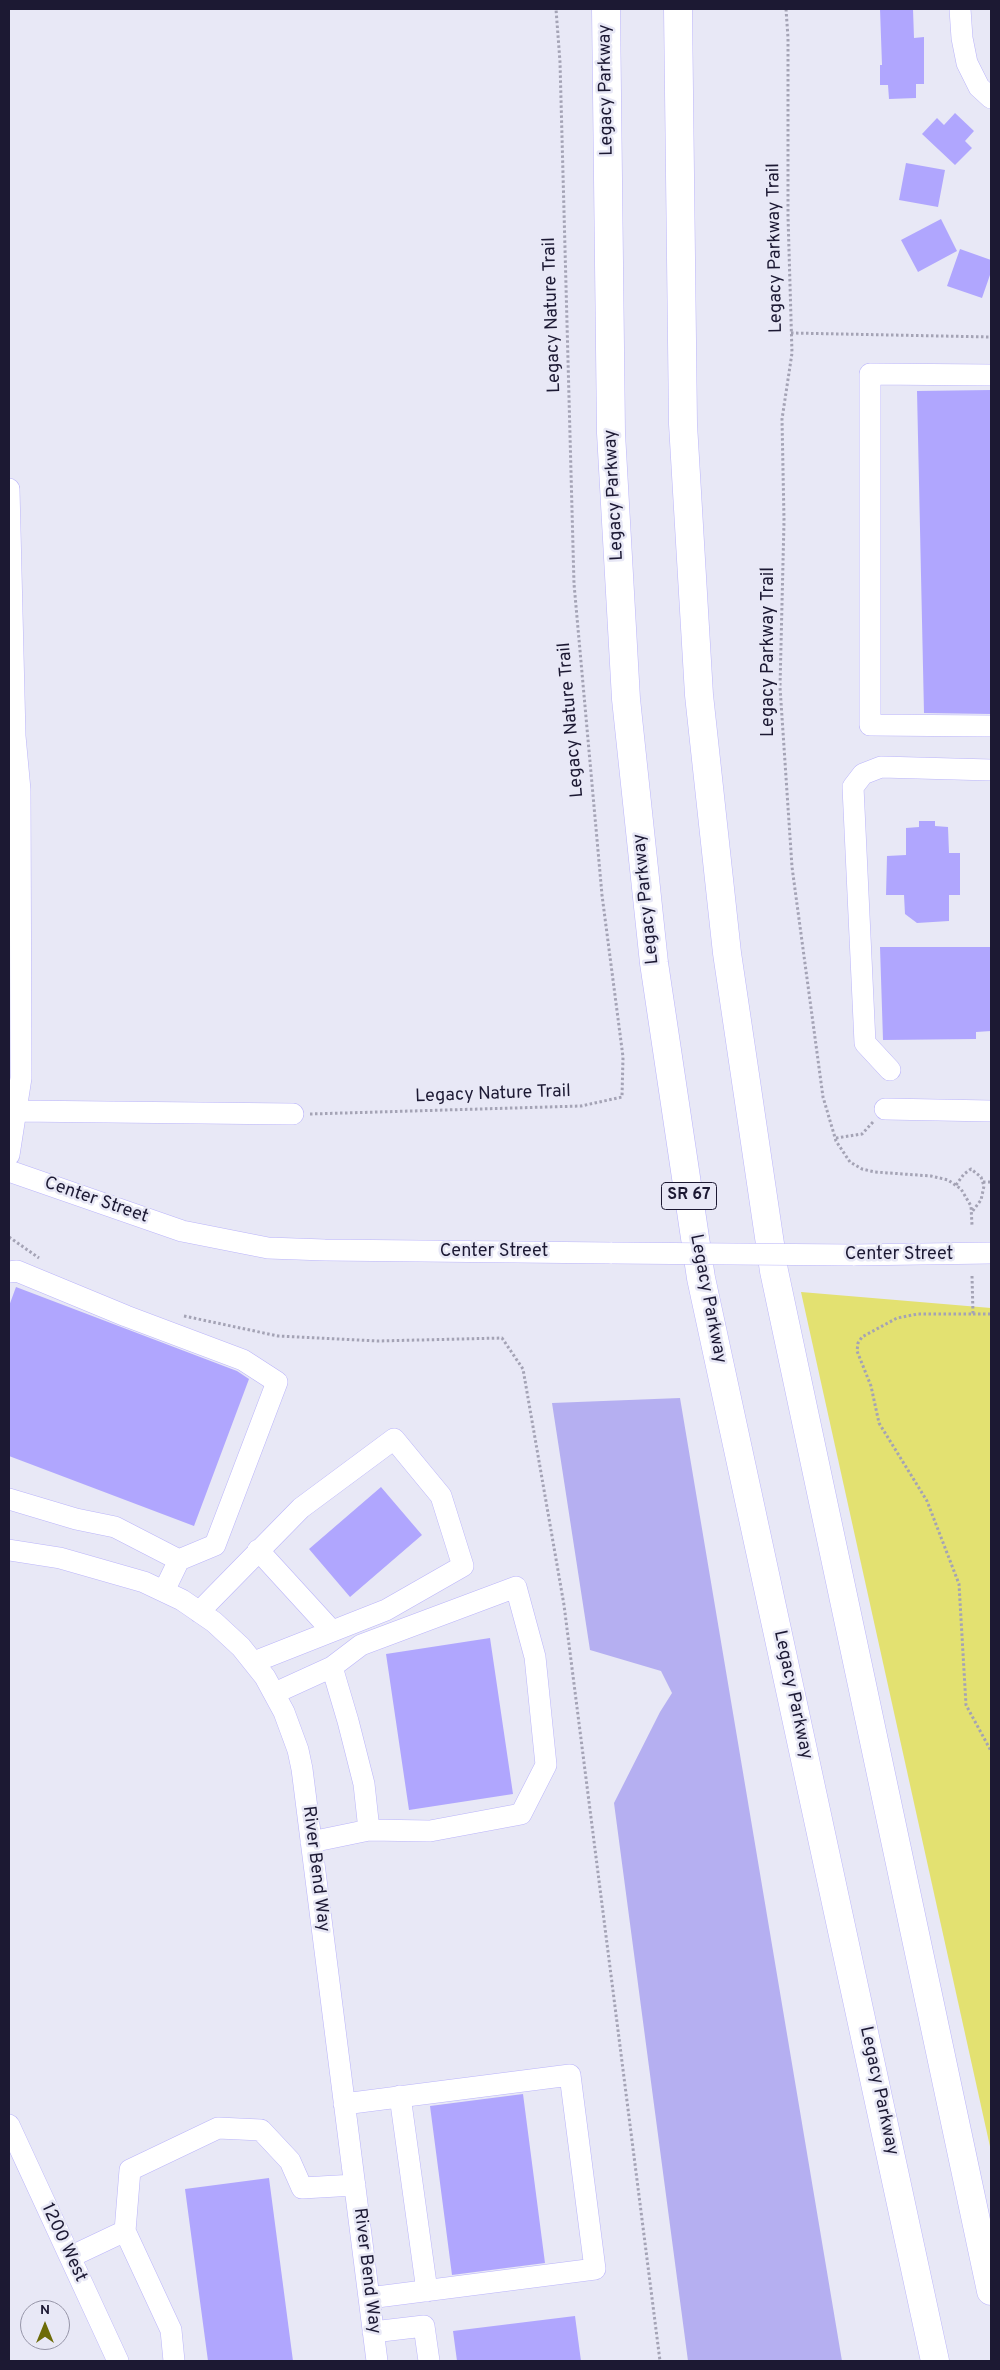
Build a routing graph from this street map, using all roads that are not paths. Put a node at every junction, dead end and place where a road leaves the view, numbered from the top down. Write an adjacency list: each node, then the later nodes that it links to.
1 (606, 9): 44 (highway, Legacy Parkway / SR 67)
2 (678, 9): 37 (highway)
3 (960, 9): 4 (street)
4 (991, 98)
5 (991, 375): 7 (street)
6 (9, 489): 11 (street)
7 (991, 726)
8 (991, 770): 9 (street)
9 (890, 1070)
10 (885, 1108): 12 (street)
11 (16, 1111): 13 (street); 14 (street)
12 (991, 1111)
13 (293, 1114)
14 (9, 1155)
15 (9, 1172): 16 (street, Center Street, bridge)
16 (991, 1253)
17 (9, 1272): 21 (street)
18 (9, 1499): 21 (street)
19 (9, 1550): 22 (street, River Bend Way)
20 (258, 1550): 23 (street); 24 (street); 24 (street)
21 (179, 1560): 22 (street)
22 (164, 1591): 23 (street, River Bend Way)
23 (199, 1612): 25 (street, River Bend Way)
24 (332, 1631): 25 (street)
25 (254, 1662): 27 (street, River Bend Way)
26 (332, 1667): 27 (street); 28 (street); 28 (street)
27 (275, 1693): 29 (street, River Bend Way)
28 (369, 1830): 29 (street)
29 (311, 1842): 31 (street, River Bend Way)
30 (400, 2096): 31 (street); 36 (street); 36 (street)
31 (344, 2104): 33 (street, River Bend Way)
32 (9, 2125): 35 (street, 1200 West)
33 (355, 2185): 34 (street); 38 (street, River Bend Way)
34 (126, 2231): 35 (street); 41 (street)
35 (70, 2257): 40 (street, 1200 West)
36 (427, 2291): 38 (street)
37 (991, 2291)
38 (369, 2298): 39 (street, River Bend Way)
39 (373, 2332): 42 (street, River Bend Way); 43 (street)
40 (118, 2361)
41 (174, 2361)
42 (377, 2361)
43 (429, 2361)
44 (935, 2361)

